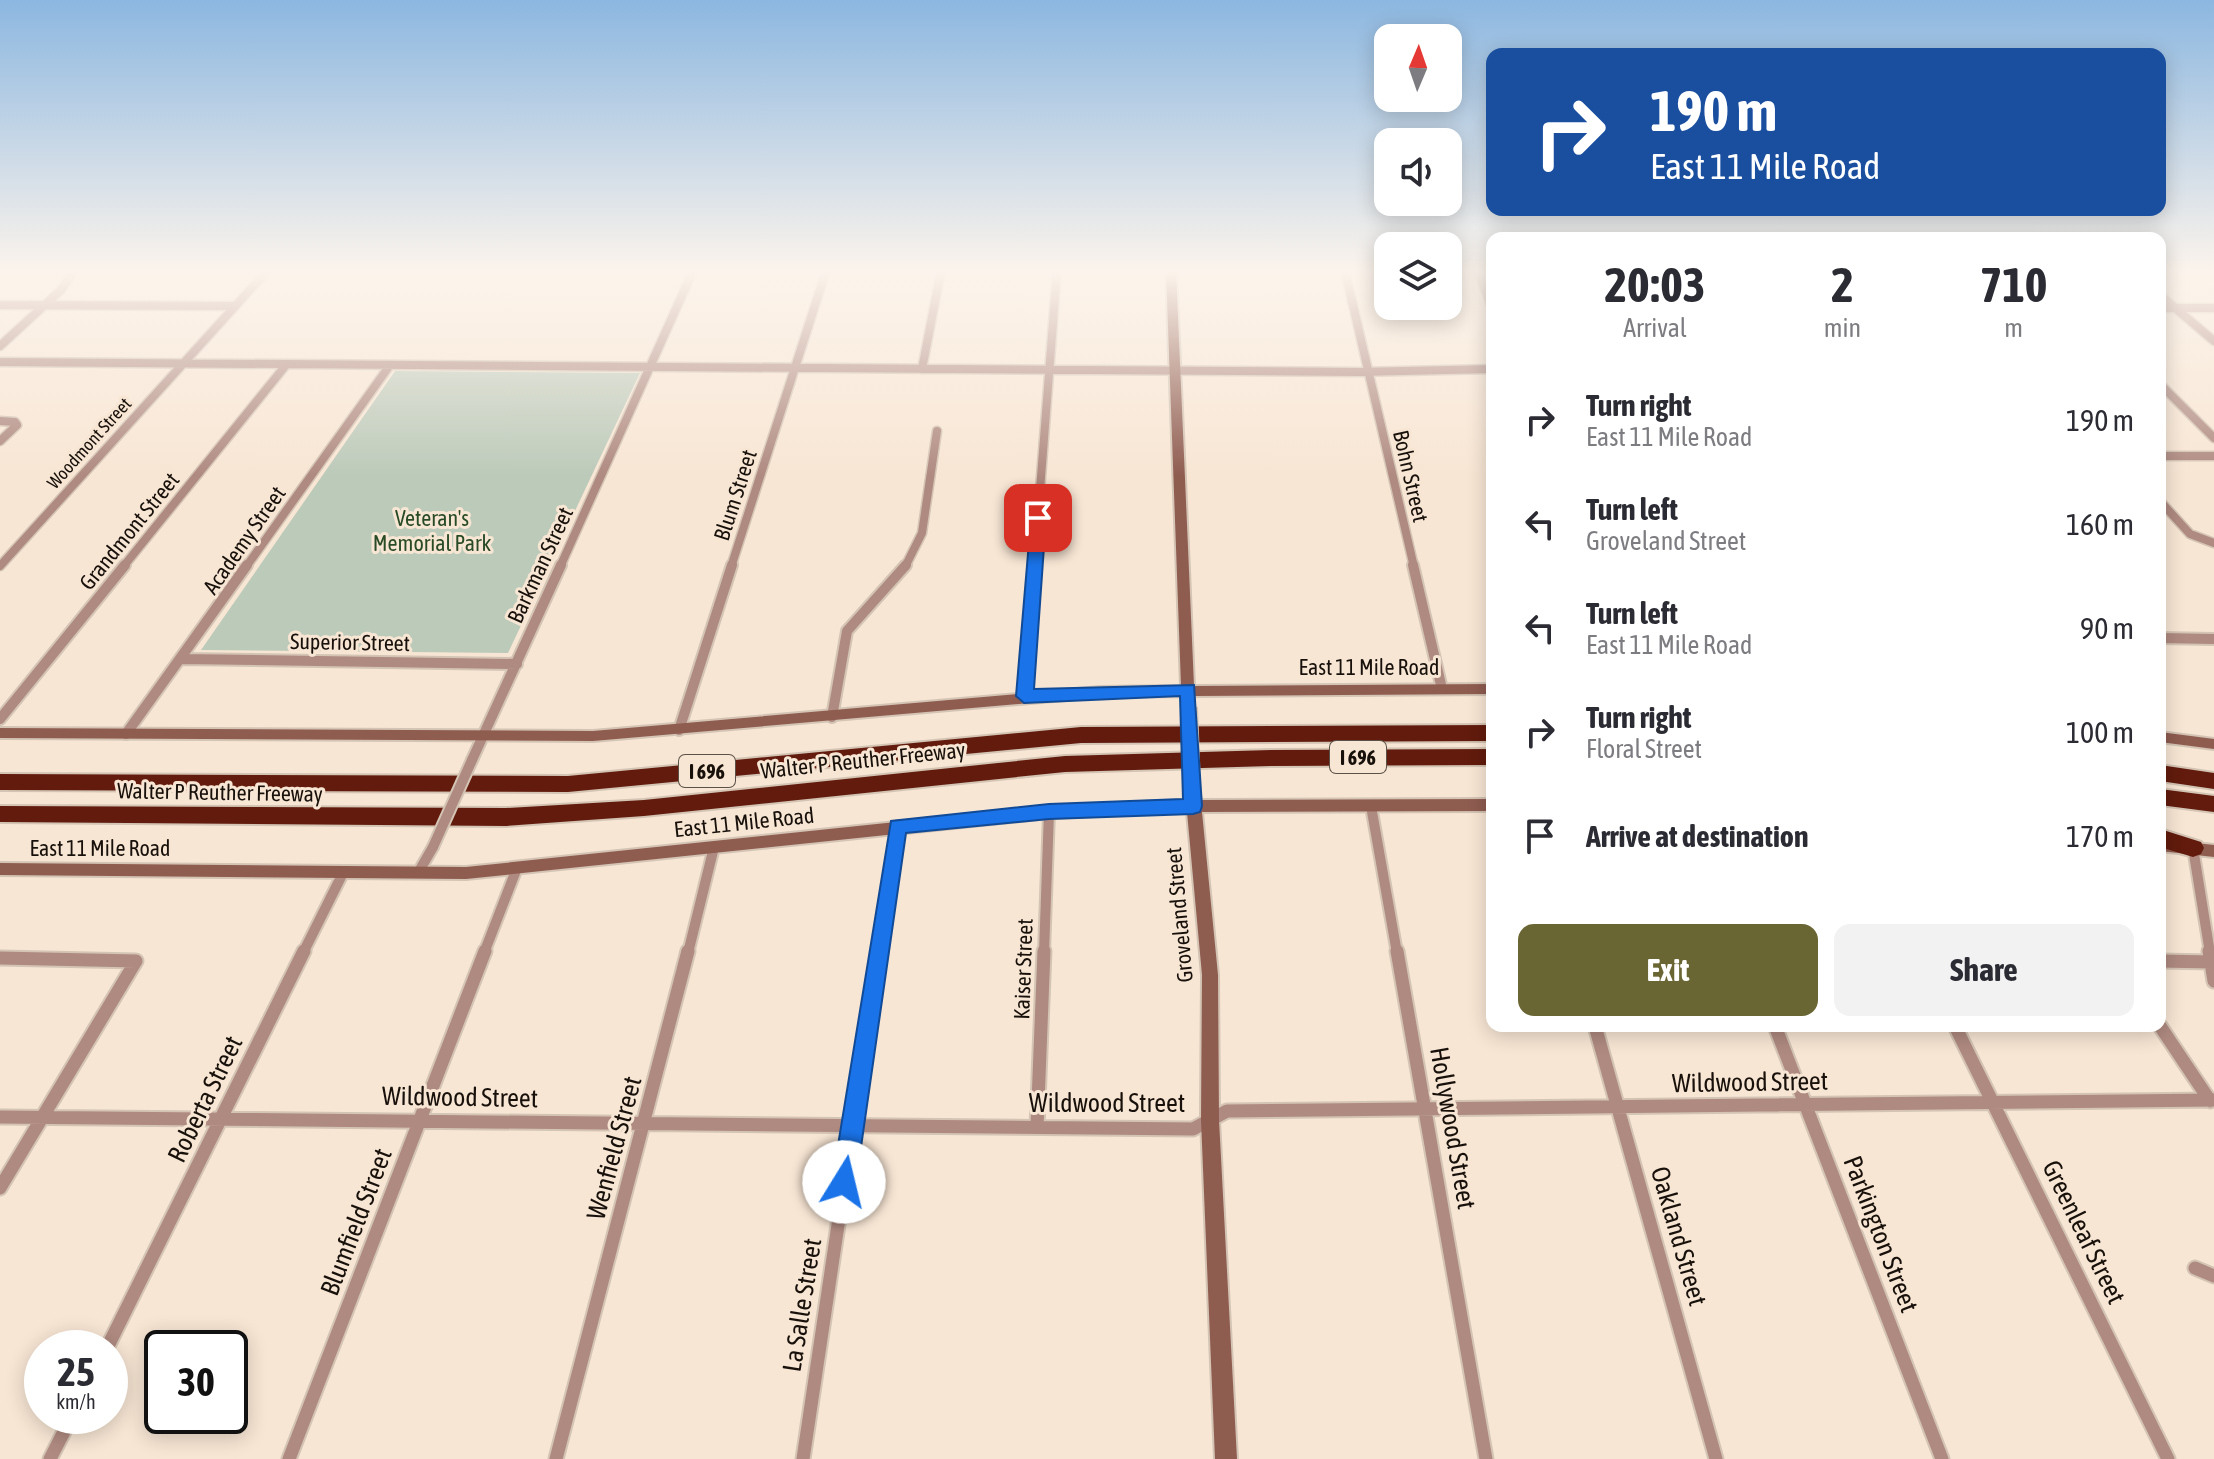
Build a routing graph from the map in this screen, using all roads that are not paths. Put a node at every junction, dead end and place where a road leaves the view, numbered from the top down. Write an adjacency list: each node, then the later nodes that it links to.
1 (205, 339): 9 (street, Woodmont Street)
2 (664, 339): 12 (street, Barkman Street)
3 (804, 339): 13 (street, Blum Street)
4 (928, 339): 14 (street)
5 (1052, 339): 16 (street)
6 (1174, 339): 17 (main road, Groveland Street)
7 (1361, 339): 18 (street, Bohn Street)
8 (0, 362): 9 (street)
9 (184, 363): 10 (street); 28 (street, Woodmont Street)
10 (286, 365): 11 (street); 38 (street, Grandmont Street)
11 (390, 365): 12 (street); 31 (street, Academy Street)
12 (652, 367): 13 (street); 32 (street, Barkman Street)
13 (795, 368): 14 (street); 40 (street, Blum Street)
14 (922, 369): 16 (street)
15 (1486, 369): 18 (street)
16 (1050, 370): 17 (street); 36 (street)
17 (1175, 371): 18 (street); 35 (main road, Groveland Street)
18 (1368, 371): 33 (street, Bohn Street)
19 (2166, 390): 22 (street)
20 (0, 421): 23 (street)
21 (937, 431): 37 (street)
22 (2214, 438)
23 (0, 441)
24 (2166, 456): 25 (street)
25 (2214, 456)
26 (2166, 508): 27 (street)
27 (2214, 543)
28 (0, 566)
29 (2166, 638): 30 (street)
30 (2214, 639)
31 (182, 659): 32 (street, Superior Street); 44 (street, Academy Street)
32 (517, 664): 45 (street, Barkman Street)
33 (1442, 689): 34 (main road, East 11 Mile Road); 35 (main road, East 11 Mile Road)
34 (1486, 689)
35 (1188, 690): 36 (main road, East 11 Mile Road); 57 (main road, Groveland Street, bridge)
36 (1024, 696): 37 (main road, East 11 Mile Road)
37 (832, 717): 40 (main road, East 11 Mile Road)
38 (0, 719)
39 (1486, 725): 42 (highway)
40 (679, 730): 45 (main road, East 11 Mile Road)
41 (0, 733): 44 (main road, East 11 Mile Road)
42 (1413, 733): 43 (highway, Walter P Reuther Freeway / I 696); 53 (highway, Walter P Reuther Freeway / I 696)
43 (1486, 733)
44 (126, 734): 45 (main road, East 11 Mile Road)
45 (481, 738): 69 (street, Barkman Street, bridge)
46 (2166, 738): 47 (main road)
47 (2214, 744)
48 (1486, 757): 49 (highway, Walter P Reuther Freeway / I 696)
49 (1224, 759): 50 (highway); 60 (highway, Walter P Reuther Freeway / I 696)
50 (1486, 770)
51 (2166, 774): 52 (highway)
52 (2214, 781)
53 (0, 782)
54 (2166, 798): 55 (highway)
55 (2214, 804)
56 (1486, 805): 58 (main road, East 11 Mile Road)
57 (1193, 806): 58 (main road, East 11 Mile Road); 59 (main road, East 11 Mile Road); 87 (main road, Groveland Street)
58 (1371, 806): 82 (street, Hollywood Street)
59 (1049, 812): 61 (main road, East 11 Mile Road); 90 (street, Kaiser Street)
60 (0, 814)
61 (898, 826): 64 (main road, East 11 Mile Road); 89 (street, La Salle Street)
62 (2166, 840): 65 (highway)
63 (2166, 846): 65 (main road)
64 (714, 847): 66 (main road, East 11 Mile Road); 88 (street, Wenfield Street)
65 (2204, 850): 72 (street)
66 (517, 868): 69 (main road, East 11 Mile Road); 86 (street, Blumfield Street)
67 (0, 869): 68 (main road, East 11 Mile Road)
68 (344, 871): 69 (main road, East 11 Mile Road); 85 (street, Roberta Street)
69 (418, 873)
70 (0, 958): 84 (street)
71 (2166, 961): 72 (street)
72 (2212, 962): 73 (street)
73 (2214, 981)
74 (1597, 1032): 81 (street, Oakland Street)
75 (1777, 1032): 80 (street, Parkington Street)
76 (1958, 1032): 79 (street, Greenleaf Street)
77 (2164, 1032): 78 (street)
78 (2212, 1100): 79 (street, Wildwood Street)
79 (1994, 1103): 80 (street, Wildwood Street); 104 (street, Greenleaf Street)
80 (1806, 1105): 81 (street, Wildwood Street); 103 (street, Parkington Street)
81 (1618, 1107): 82 (street, Wildwood Street); 102 (street, Oakland Street)
82 (1426, 1109): 87 (street, Wildwood Street); 101 (street, Hollywood Street)
83 (0, 1117): 84 (street, Wildwood Street)
84 (44, 1117): 85 (street, Wildwood Street); 91 (street)
85 (222, 1119): 86 (street, Wildwood Street); 94 (street, Roberta Street)
86 (421, 1120): 88 (street, Wildwood Street); 97 (street, Blumfield Street)
87 (1210, 1120): 90 (street, Wildwood Street); 100 (main road, Groveland Street)
88 (646, 1123): 89 (street, Wildwood Street); 98 (street, Wenfield Street)
89 (853, 1125): 90 (street, Wildwood Street); 99 (street, La Salle Street)
90 (1037, 1127)
91 (0, 1188)
92 (2195, 1268): 93 (street)
93 (2214, 1276)
94 (116, 1330)
95 (63, 1434): 96 (street)
96 (50, 1459)
97 (289, 1459)
98 (556, 1459)
99 (803, 1459)
100 (1226, 1459)
101 (1486, 1459)
102 (1716, 1459)
103 (1942, 1459)
104 (2168, 1459)

